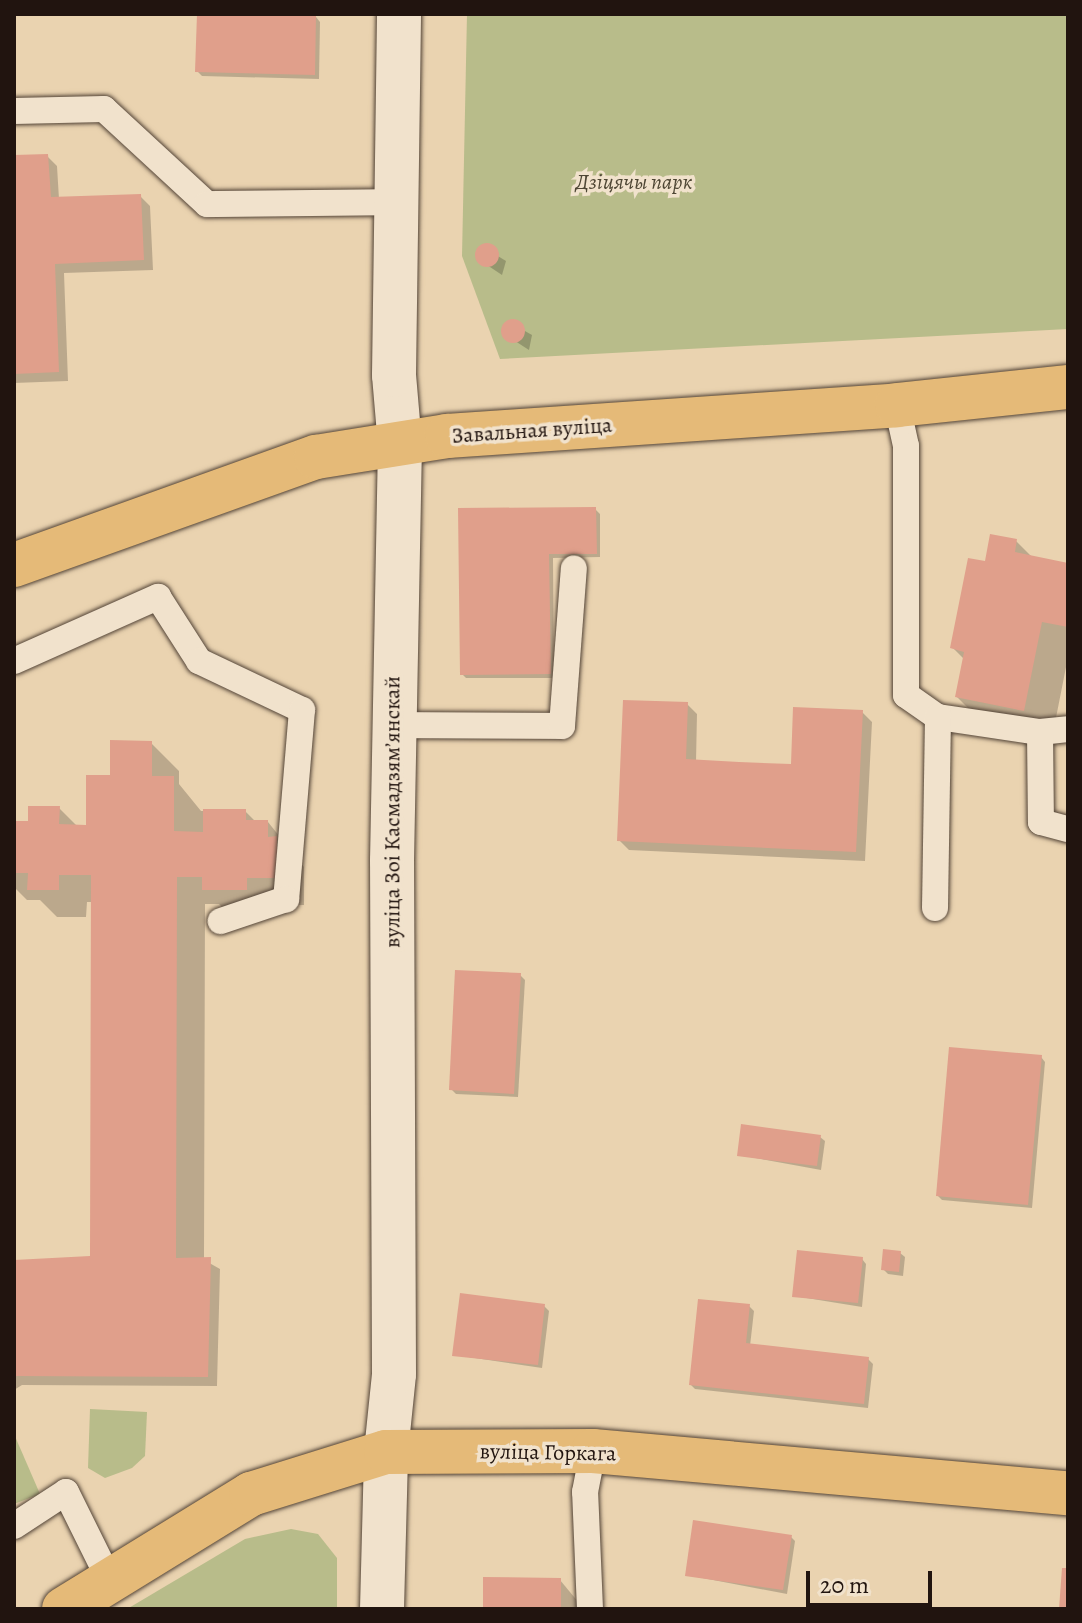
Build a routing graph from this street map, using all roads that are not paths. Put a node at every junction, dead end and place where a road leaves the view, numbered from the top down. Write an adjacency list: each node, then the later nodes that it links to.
1 (399, 14): 3 (main road, вуліца Зоі Касмадзямʼянскай)
2 (14, 111): 3 (lane)
3 (394, 202): 6 (main road, вуліца Зоі Касмадзямʼянскай)
4 (1068, 387): 5 (main road, Завальная вуліца)
5 (897, 405): 6 (main road, Завальная вуліца); 10 (lane)
6 (400, 445): 7 (main road, Завальная вуліца); 11 (main road, вуліца Зоі Касмадзямʼянскай)
7 (14, 565)
8 (574, 568): 11 (lane)
9 (14, 661): 16 (lane)
10 (938, 717): 13 (lane); 15 (lane)
11 (393, 725): 18 (main road, вуліца Зоі Касмадзямʼянскай)
12 (1068, 729): 13 (lane)
13 (1040, 732): 14 (lane)
14 (1068, 829)
15 (935, 908)
16 (221, 921)
17 (593, 1451): 18 (main road, вуліца Горкага); 19 (main road, вуліца Горкага); 24 (lane)
18 (386, 1452): 21 (main road, вуліца Горкага); 23 (main road, вуліца Зоі Касмадзямʼянскай)
19 (1068, 1493)
20 (14, 1526): 21 (lane)
21 (110, 1581): 22 (main road, вуліца Горкага)
22 (64, 1609)
23 (382, 1609)
24 (590, 1609)

